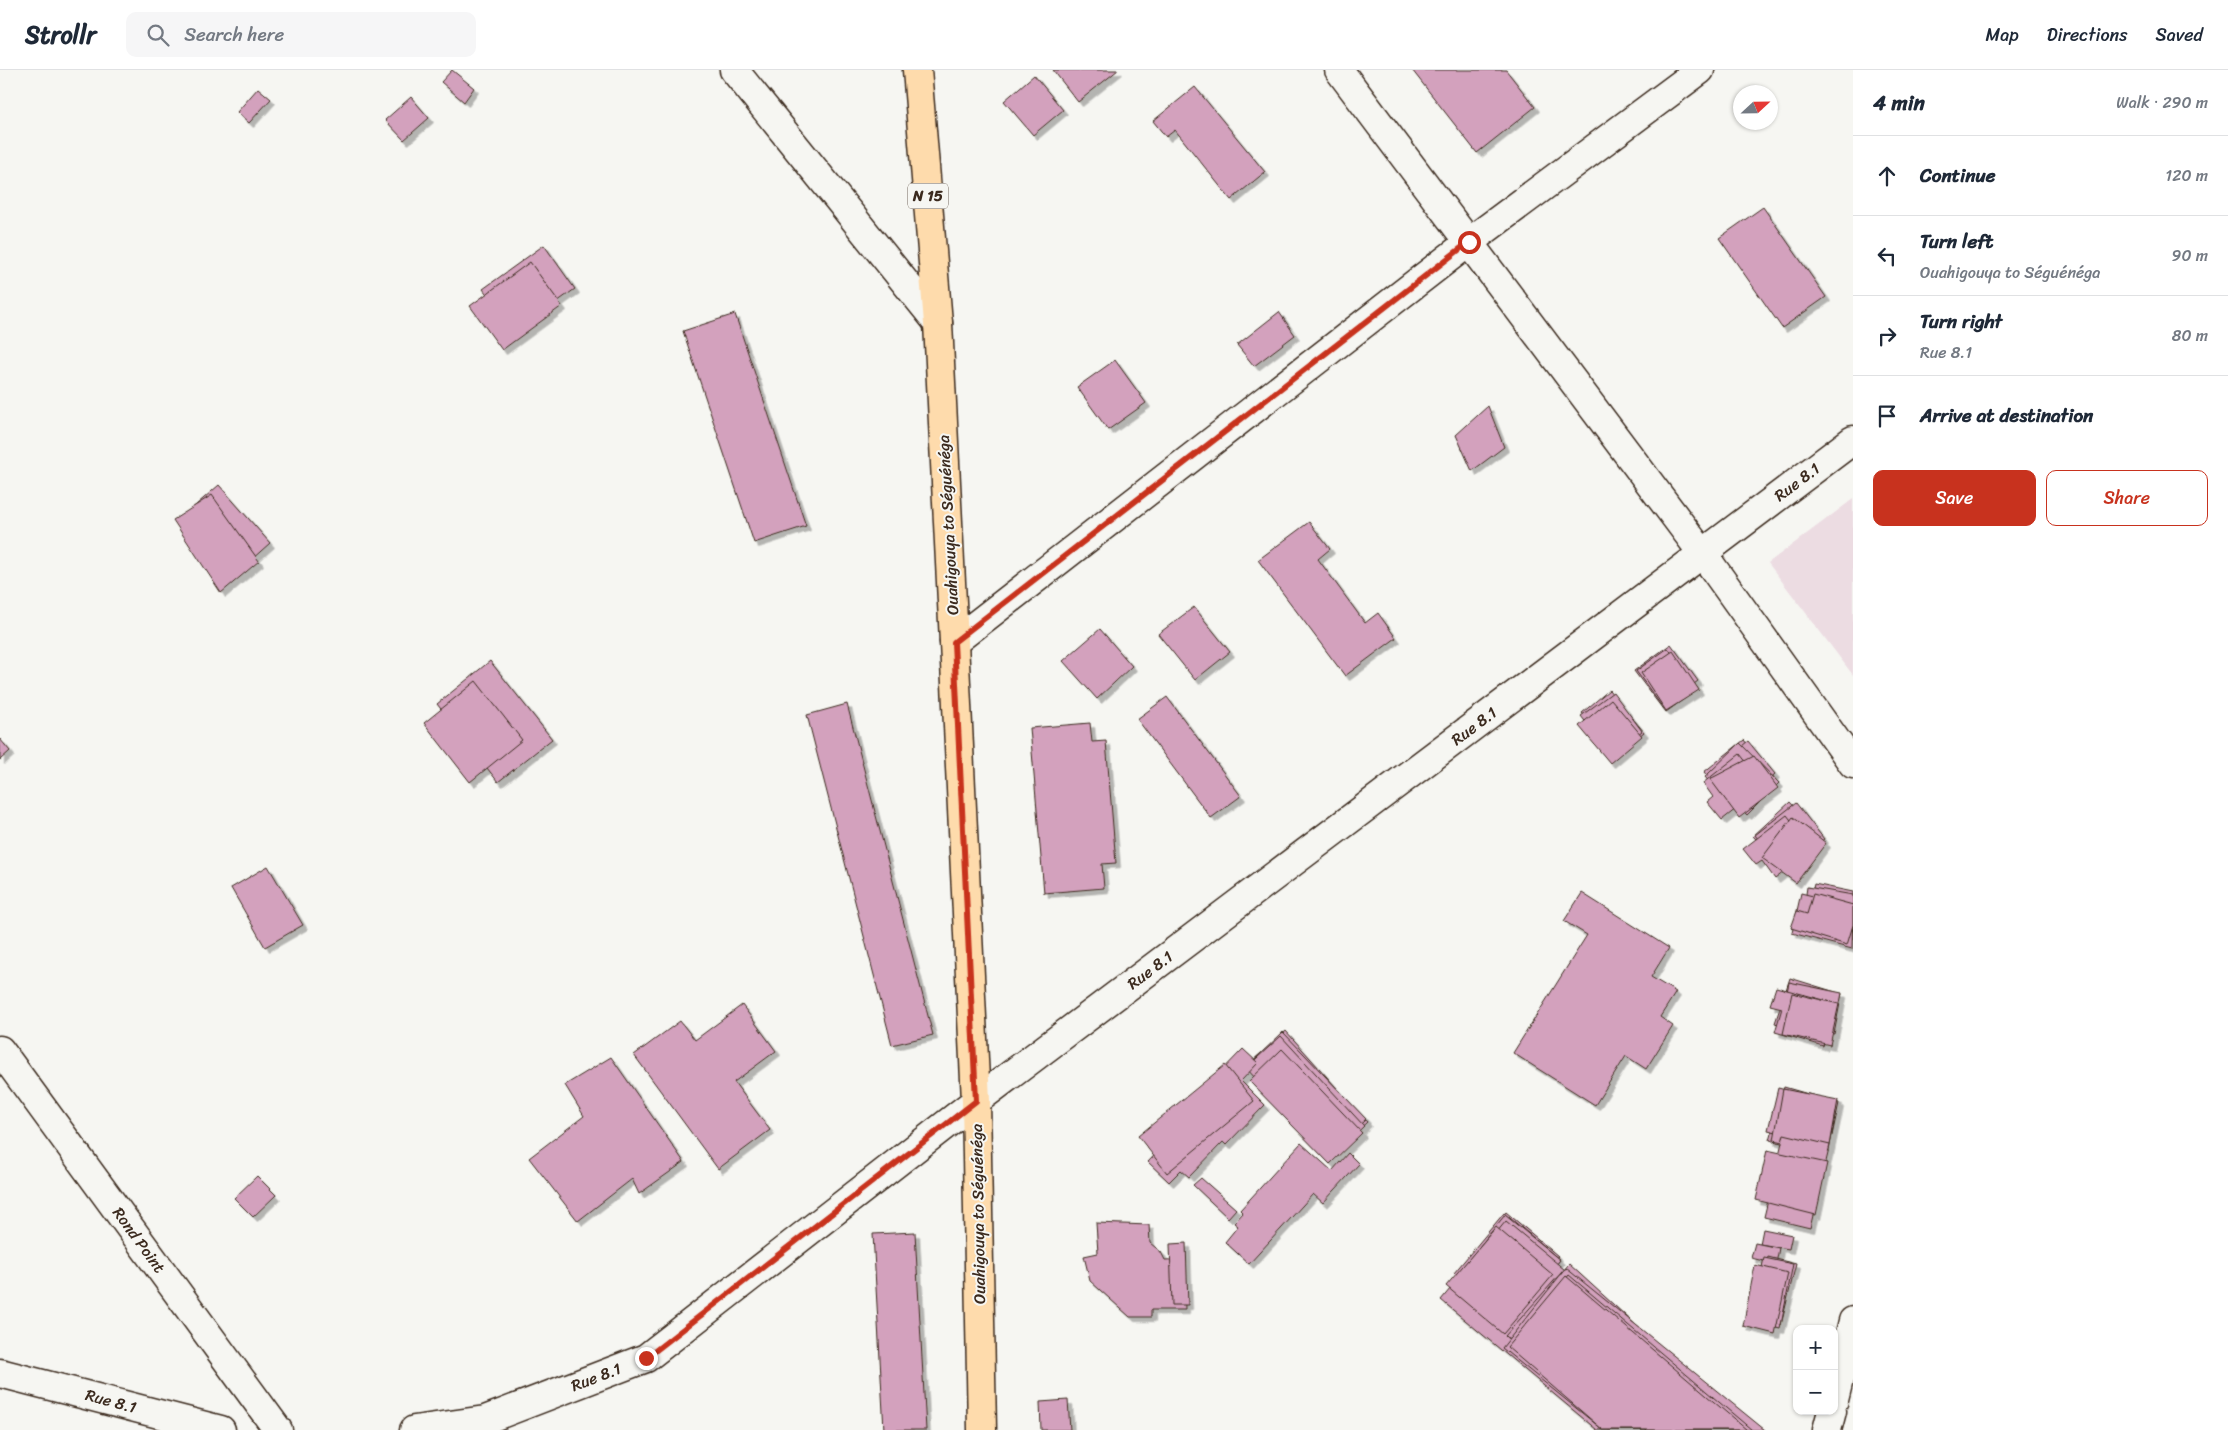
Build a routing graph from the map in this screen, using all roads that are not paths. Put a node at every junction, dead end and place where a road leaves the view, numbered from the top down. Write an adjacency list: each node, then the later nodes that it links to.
1 (734, 70): 6 (street)
2 (917, 70): 6 (main road, Ouahigouya to Séguénéga / N 15)
3 (1339, 70): 5 (street)
4 (1700, 70): 5 (street)
5 (1469, 242): 8 (street); 9 (street)
6 (938, 323): 9 (main road, Ouahigouya to Séguénéga / N 15)
7 (1853, 440): 8 (street, Rue 8.1)
8 (1702, 554): 10 (street); 12 (street, Rue 8.1)
9 (954, 642): 12 (main road, Ouahigouya to Séguénéga / N 15)
10 (1853, 764)
11 (0, 1050): 18 (street, Rond Point)
12 (976, 1101): 19 (street, Rue 8.1); 20 (main road, Ouahigouya to Séguénéga / N 15)
13 (1853, 1321): 15 (street)
14 (0, 1373): 17 (street, Rue 8.1)
15 (1838, 1383)
16 (1831, 1415): 21 (street)
17 (222, 1430)
18 (278, 1430)
19 (414, 1430)
20 (982, 1430)
21 (1827, 1430)

